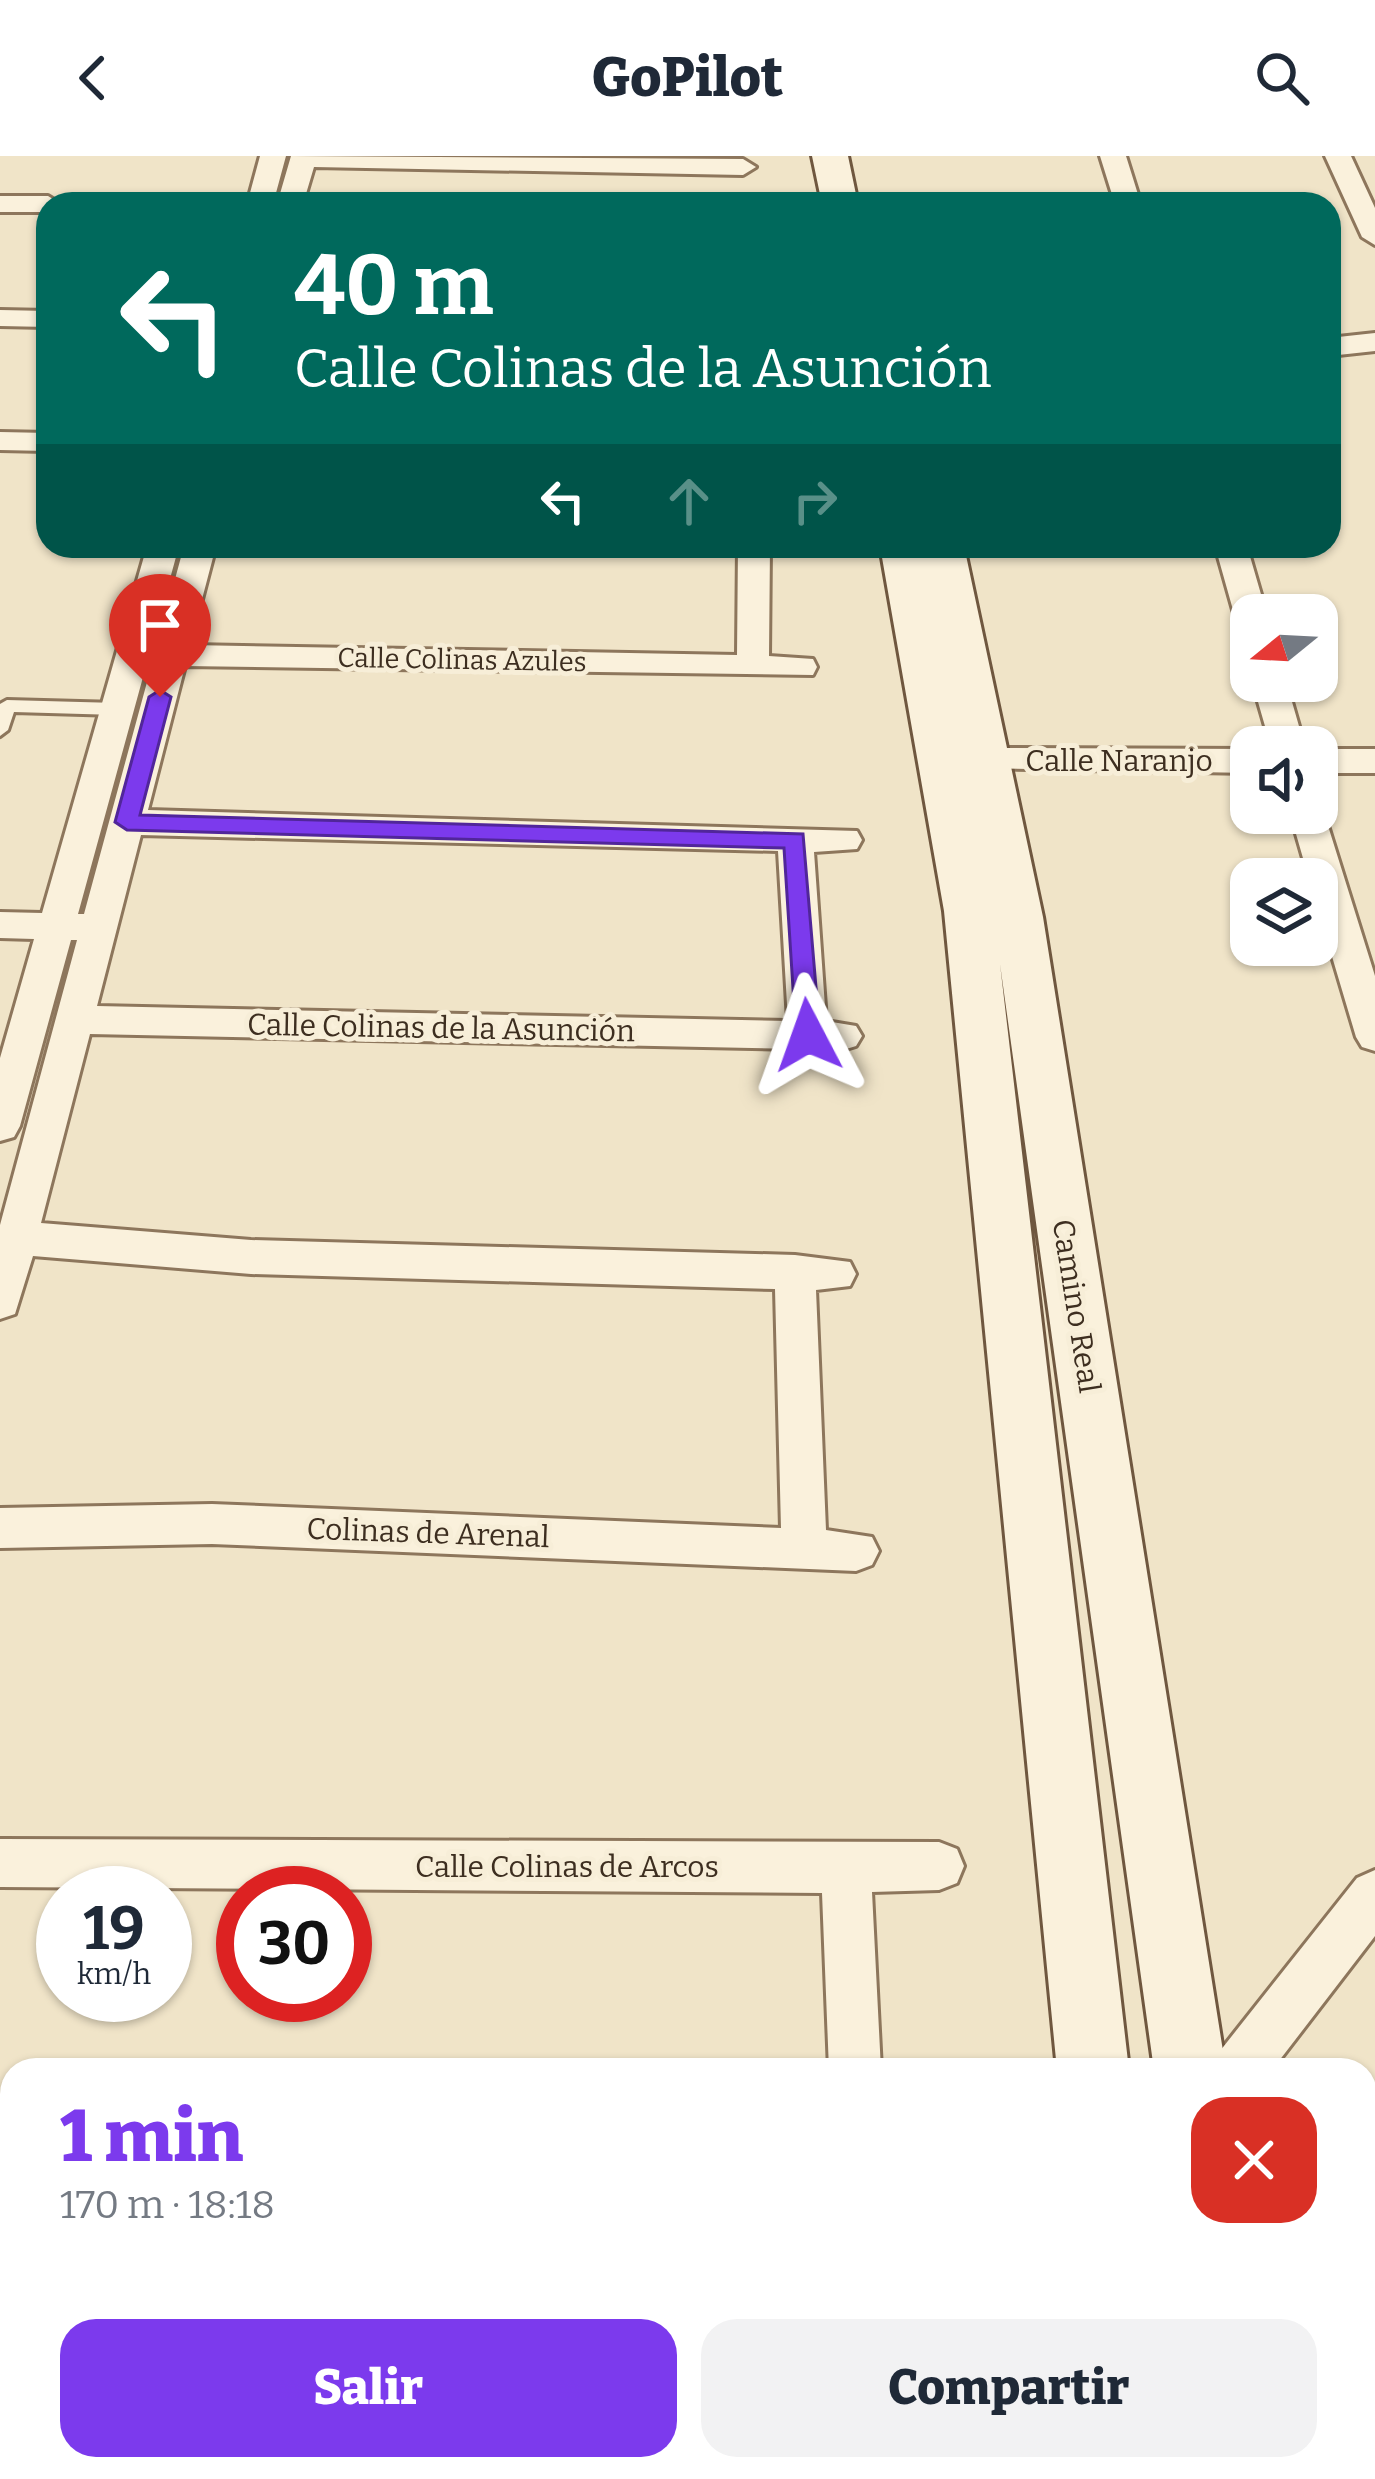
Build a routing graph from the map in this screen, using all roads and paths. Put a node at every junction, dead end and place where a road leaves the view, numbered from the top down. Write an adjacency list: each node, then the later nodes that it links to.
1 (273, 156): 9 (street)
2 (830, 156): 11 (street)
3 (864, 156): 12 (street)
4 (1113, 156): 13 (street)
5 (1338, 156): 16 (street)
6 (303, 158): 7 (street); 10 (street)
7 (702, 161): 8 (street)
8 (742, 166)
9 (263, 192)
10 (293, 192)
11 (838, 192)
12 (870, 192)
13 (1124, 192)
14 (0, 204): 15 (street)
15 (36, 204)
16 (1375, 237)
17 (0, 318): 18 (street)
18 (36, 319)
19 (1375, 342): 20 (street)
20 (1341, 345)
21 (0, 441): 22 (street)
22 (36, 442)
23 (160, 558): 33 (street)
24 (197, 558): 30 (street)
25 (754, 558): 31 (street)
26 (903, 558): 59 (street, Camino Real)
27 (946, 558): 35 (street, Camino Real)
28 (1234, 558): 29 (street)
29 (1245, 594)
30 (171, 656): 31 (street, Calle Colinas Azules); 39 (street)
31 (753, 665): 32 (street, Calle Colinas Azules)
32 (801, 667)
33 (117, 709): 34 (lane); 44 (street)
34 (0, 730)
35 (988, 760): 36 (street, Calle Naranjo); 60 (street, Camino Real)
36 (1230, 761)
37 (1338, 761): 38 (street)
38 (1375, 761)
39 (127, 822): 41 (street); 45 (street)
40 (1313, 834): 47 (street)
41 (795, 840): 42 (street); 46 (street, Calle Colinas de la Asunción)
42 (844, 840)
43 (0, 925): 44 (street)
44 (56, 926): 45 (street); 48 (street)
45 (99, 927): 46 (street)
46 (74, 1020): 49 (street)
47 (1375, 1037)
48 (0, 1126)
49 (17, 1238): 50 (street); 52 (street)
50 (0, 1303)
51 (0, 1528): 52 (street, Colinas de Arenal)
52 (805, 1549): 53 (street, Colinas de Arenal)
53 (856, 1551)
54 (0, 1863): 56 (street, Calle Colinas de Arcos)
55 (939, 1866): 56 (street, Calle Colinas de Arcos)
56 (846, 1869): 58 (street)
57 (1375, 1895): 61 (street)
58 (854, 2058)
59 (1092, 2058)
60 (1188, 2058)
61 (1248, 2058)

